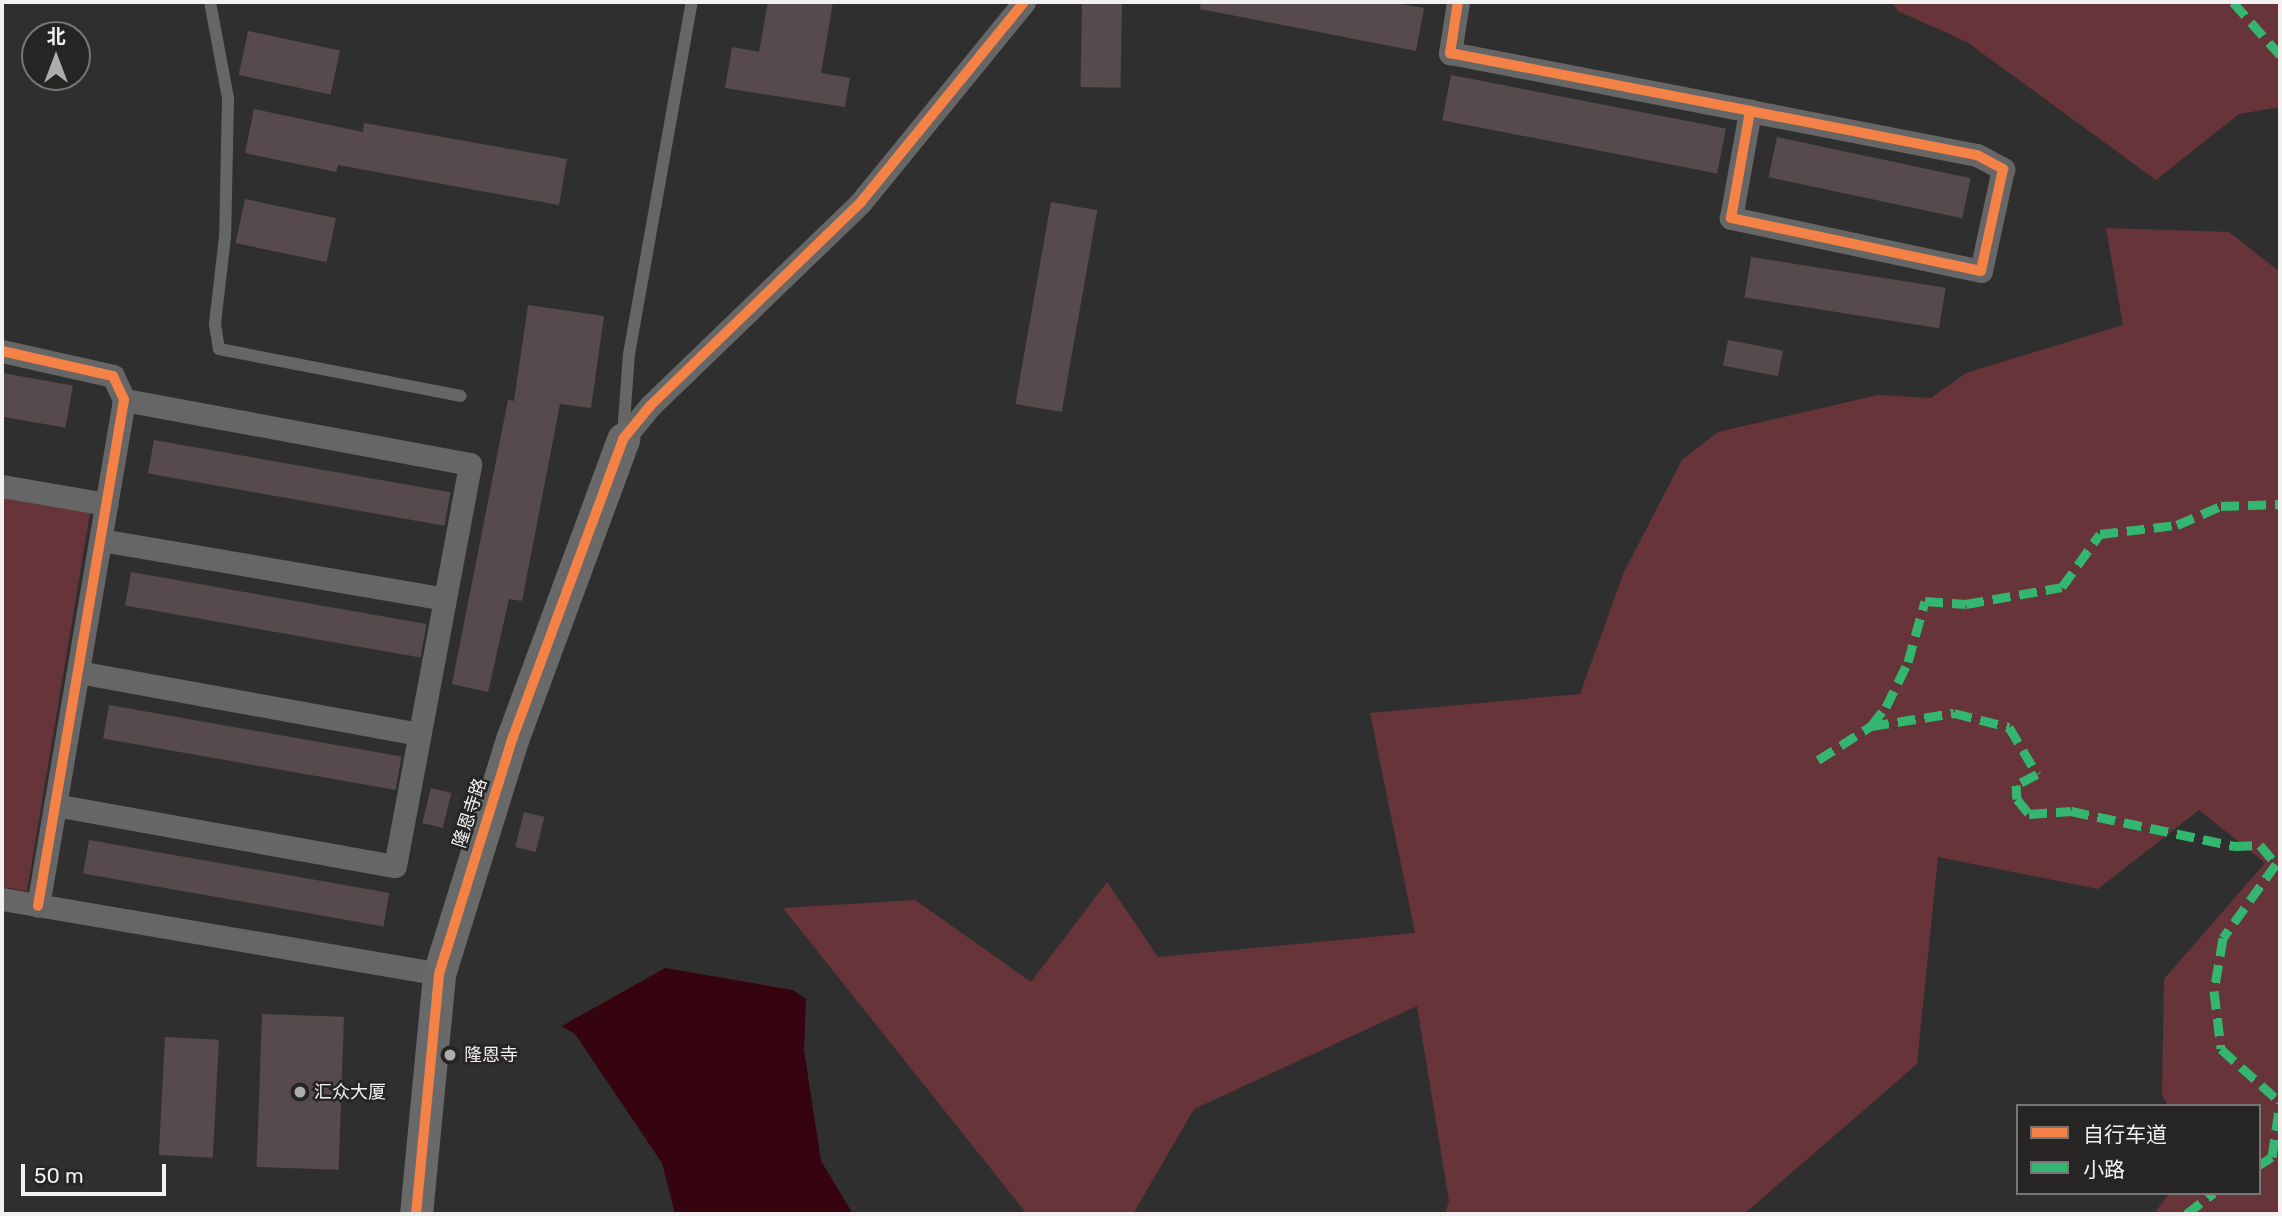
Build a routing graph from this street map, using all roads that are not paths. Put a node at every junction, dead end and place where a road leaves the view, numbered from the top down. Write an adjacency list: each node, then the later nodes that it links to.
1 (210, 2): 7 (lane)
2 (692, 2): 9 (lane)
3 (1024, 2): 9 (street)
4 (1458, 2): 5 (street)
5 (1750, 111): 5 (street)
6 (2, 351): 8 (street)
7 (460, 396)
8 (124, 400): 11 (street); 13 (street)
9 (622, 439): 19 (street, 隆恩寺路)
10 (2, 486): 11 (street)
11 (106, 504): 12 (street)
12 (101, 540): 13 (street); 14 (street)
13 (442, 598): 15 (street)
14 (78, 672): 15 (street); 16 (street)
15 (418, 734): 16 (street)
16 (55, 805): 18 (street)
17 (2, 899): 18 (street)
18 (38, 905): 19 (street)
19 (439, 974): 20 (street, 隆恩寺路)
20 (416, 1214)

